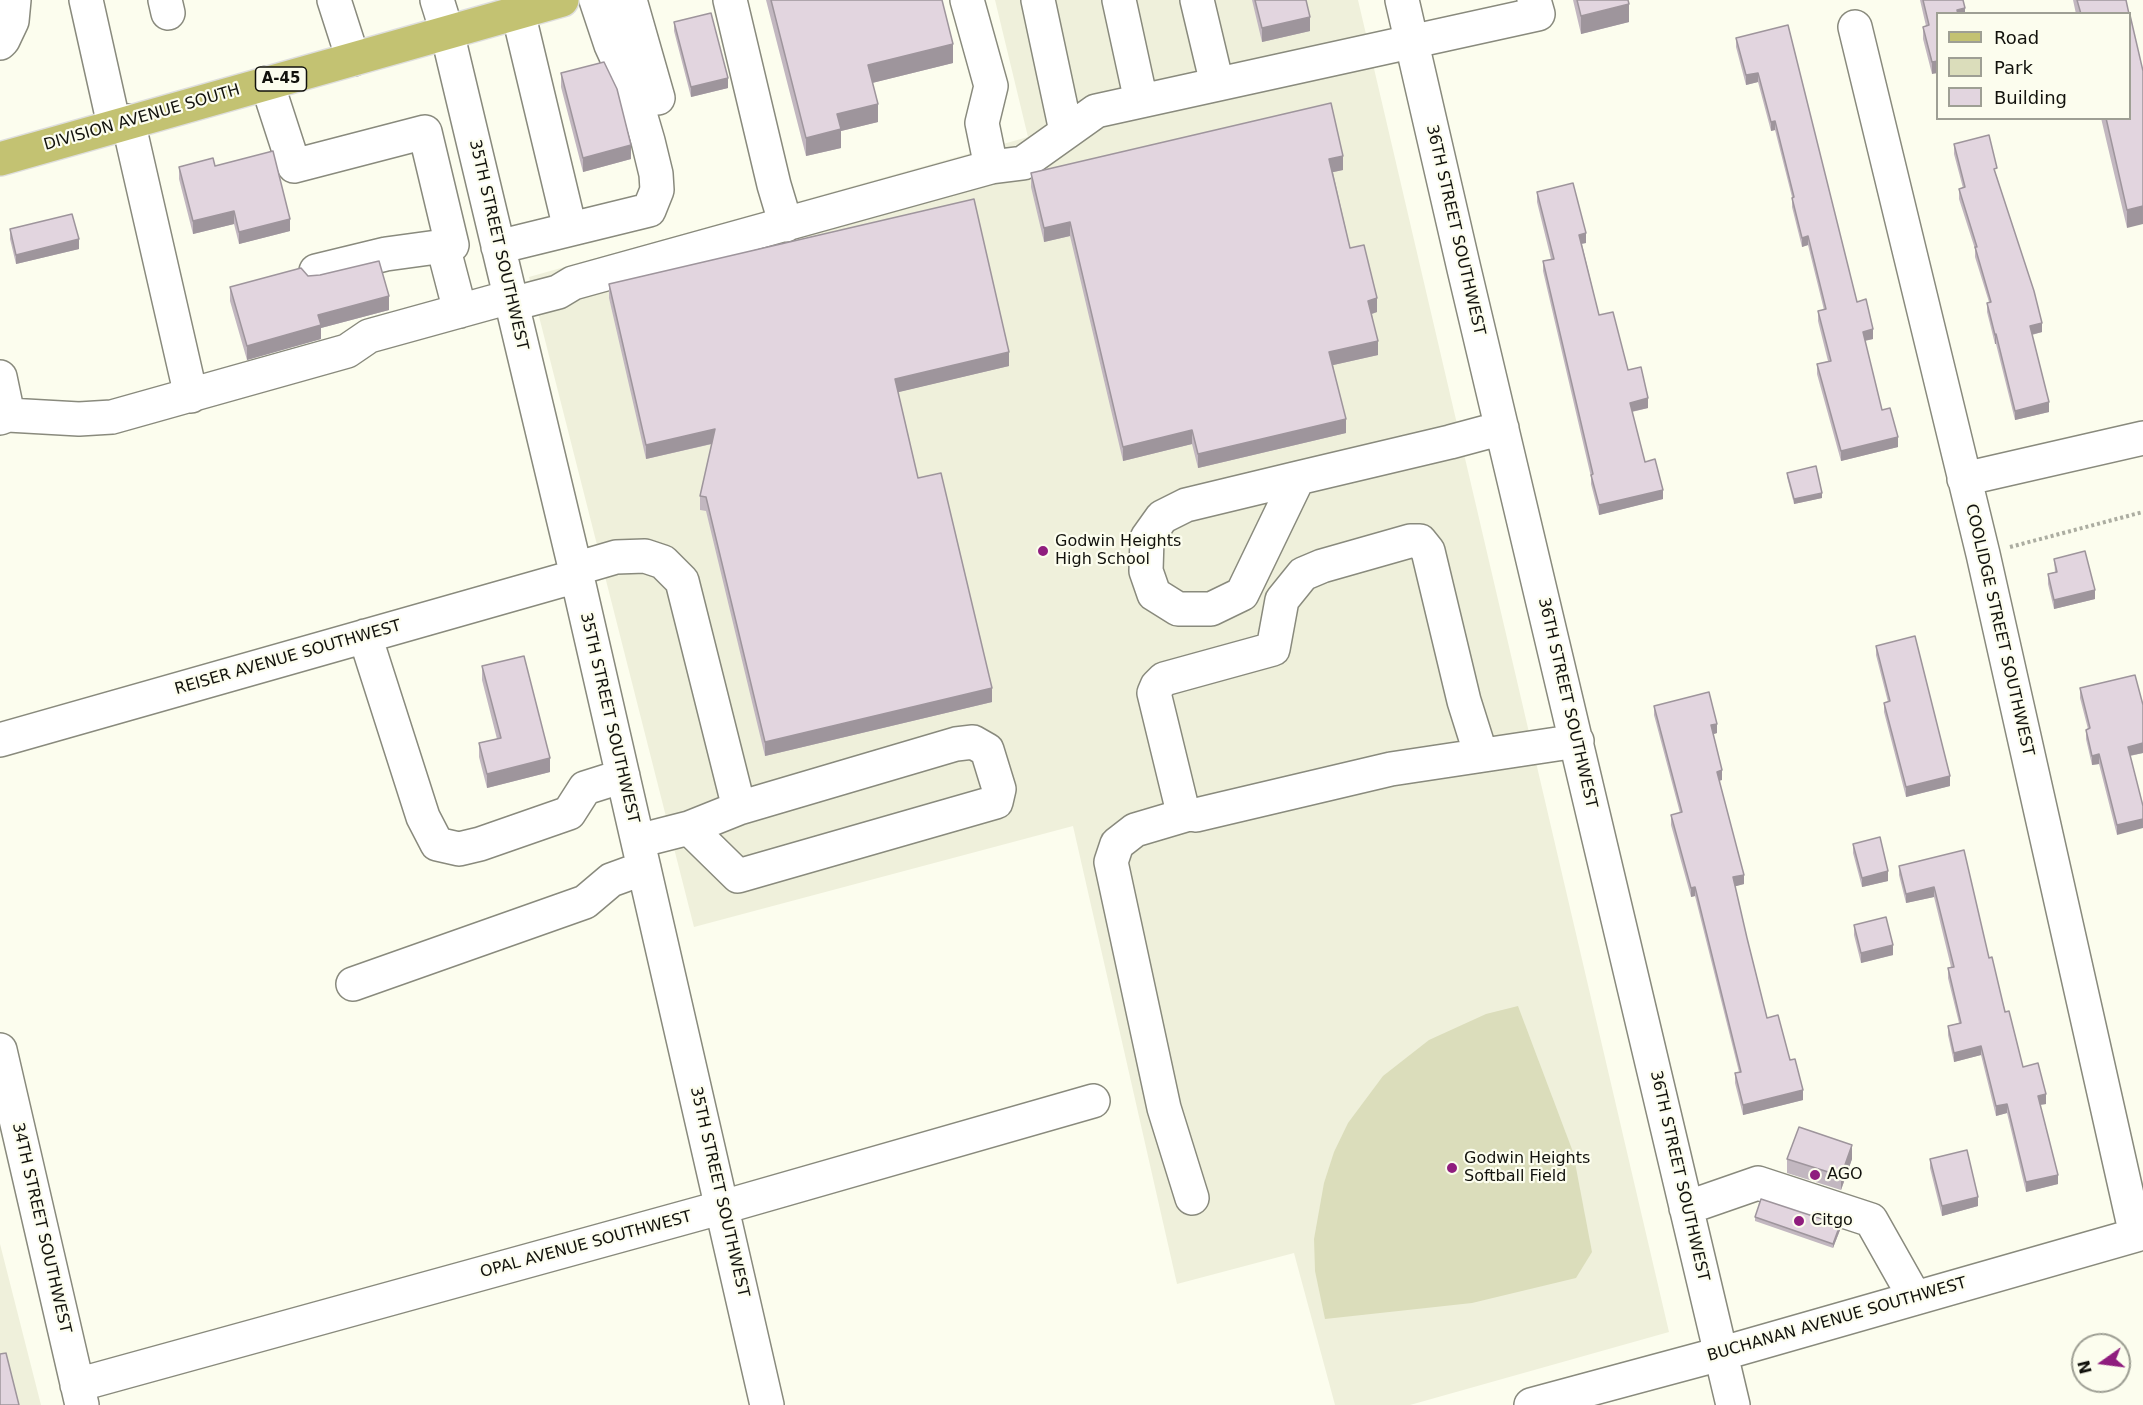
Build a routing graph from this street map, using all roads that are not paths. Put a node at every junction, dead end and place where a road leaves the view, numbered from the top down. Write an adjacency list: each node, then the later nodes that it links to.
1 (14, 0): 18 (street)
2 (86, 0): 25 (street)
3 (334, 0): 19 (street)
4 (437, 0): 16 (street, 35TH STREET SOUTHWEST)
5 (596, 0): 31 (street)
6 (630, 0): 22 (street)
7 (730, 0): 30 (street)
8 (967, 0): 29 (street)
9 (1038, 0): 26 (street)
10 (1119, 0): 23 (street)
11 (1197, 0): 21 (street)
12 (1402, 0): 17 (street, 36TH STREET SOUTHWEST)
13 (1534, 0): 17 (street)
14 (540, 4): 16 (main road, DIVISION AVENUE SOUTH / A-45); 31 (street)
15 (1855, 27): 43 (street, COOLIDGE STREET SOUTHWEST)
16 (447, 32): 19 (main road, DIVISION AVENUE SOUTH / A-45); 24 (street, 35TH STREET SOUTHWEST)
17 (1412, 41): 21 (street); 40 (street, 36TH STREET SOUTHWEST)
18 (0, 43)
19 (354, 59): 20 (main road, DIVISION AVENUE SOUTH / A-45)
20 (267, 82): 25 (main road, DIVISION AVENUE SOUTH / A-45); 27 (street)
21 (1217, 84): 23 (street)
22 (658, 98)
23 (1141, 101): 26 (street)
24 (468, 122): 27 (street); 33 (street, 35TH STREET SOUTHWEST)
25 (121, 123): 28 (main road, DIVISION AVENUE SOUTH / A-45); 38 (street)
26 (1066, 131): 29 (street)
27 (425, 132): 32 (street)
28 (0, 159)
29 (992, 167): 30 (street)
30 (786, 225): 35 (street)
31 (570, 229): 33 (street)
32 (442, 246): 34 (street); 36 (street)
33 (498, 247): 35 (street, 35TH STREET SOUTHWEST)
34 (316, 271)
35 (511, 301): 36 (street); 44 (street, 35TH STREET SOUTHWEST)
36 (460, 311): 38 (street)
37 (0, 377): 39 (street)
38 (191, 396): 39 (street)
39 (4, 417)
40 (1502, 428): 42 (street); 47 (street, 36TH STREET SOUTHWEST)
41 (2143, 438): 43 (street)
42 (1298, 478): 42 (street)
43 (1964, 479): 61 (street, COOLIDGE STREET SOUTHWEST)
44 (576, 572): 45 (street, REISER AVENUE SOUTHWEST); 49 (street, 35TH STREET SOUTHWEST); 50 (street, REISER AVENUE SOUTHWEST)
45 (365, 636): 46 (street, REISER AVENUE SOUTHWEST); 49 (street)
46 (0, 740)
47 (1577, 741): 48 (street); 60 (street, 36TH STREET SOUTHWEST)
48 (1481, 755): 51 (street); 51 (street)
49 (623, 776): 53 (street, 35TH STREET SOUTHWEST)
50 (739, 808): 52 (street); 52 (street)
51 (1189, 814): 58 (street)
52 (689, 828): 53 (street)
53 (641, 854): 54 (street); 59 (street, 35TH STREET SOUTHWEST)
54 (353, 984)
55 (0, 1050): 57 (street, 34TH STREET SOUTHWEST)
56 (1093, 1101): 59 (street, OPAL AVENUE SOUTHWEST)
57 (9, 1134): 64 (street, 34TH STREET SOUTHWEST)
58 (1192, 1198)
59 (723, 1207): 64 (street, OPAL AVENUE SOUTHWEST); 65 (street, 35TH STREET SOUTHWEST)
60 (1686, 1208): 62 (street); 63 (street, 36TH STREET SOUTHWEST)
61 (2139, 1234): 62 (street, BUCHANAN AVENUE SOUTHWEST)
62 (1915, 1298): 63 (street, BUCHANAN AVENUE SOUTHWEST)
63 (1720, 1354): 66 (street, BUCHANAN AVENUE SOUTHWEST); 67 (street, 36TH STREET SOUTHWEST)
64 (80, 1395)
65 (767, 1405)
66 (1531, 1405)
67 (1733, 1405)

